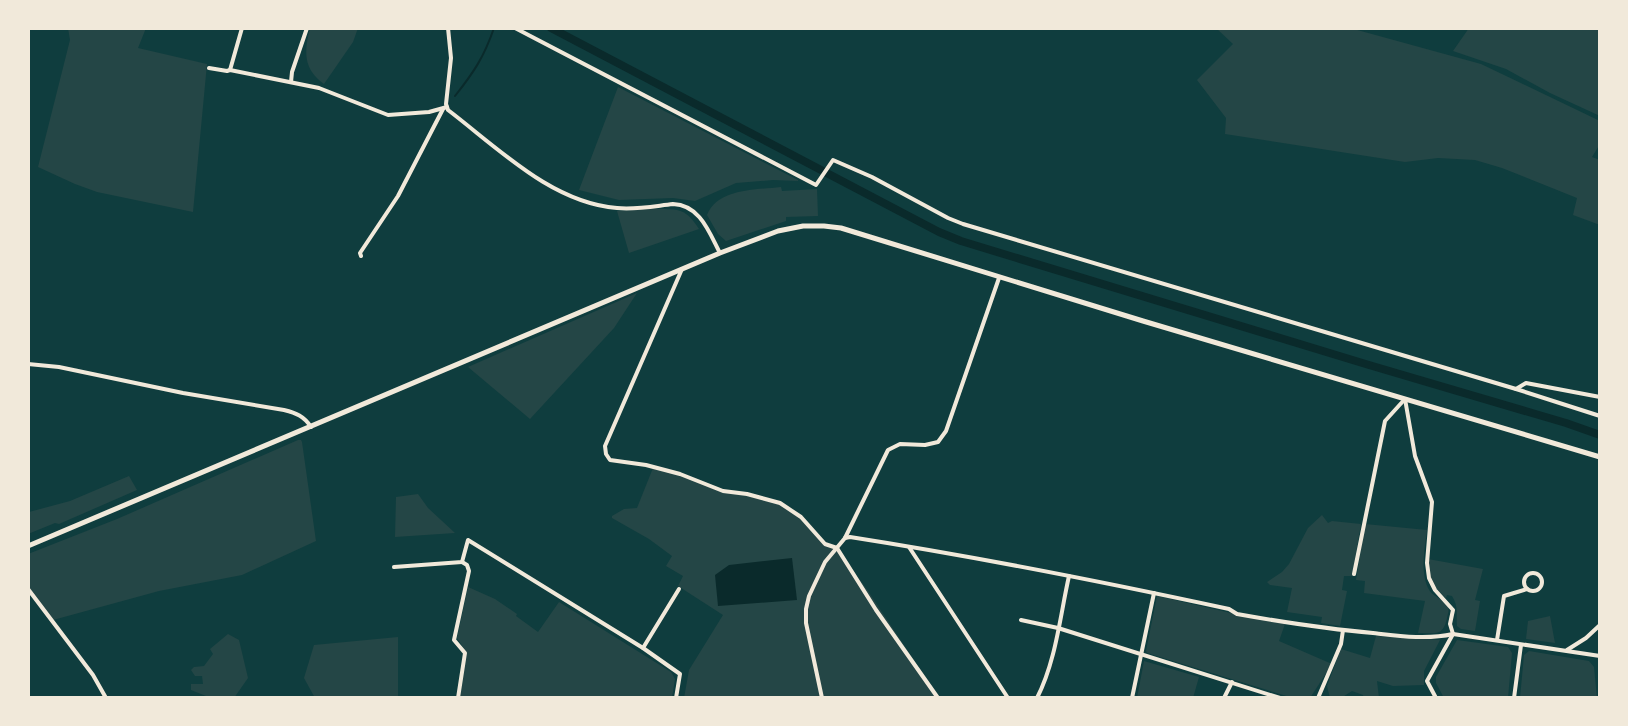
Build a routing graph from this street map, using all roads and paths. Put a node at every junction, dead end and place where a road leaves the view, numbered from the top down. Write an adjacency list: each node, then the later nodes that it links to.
1 (242, 28): 6 (street)
2 (307, 28): 7 (street)
3 (448, 28): 8 (street)
4 (515, 28): 14 (street)
5 (209, 68): 6 (street)
6 (230, 70): 7 (street)
7 (291, 82): 8 (street)
8 (445, 108): 9 (street); 10 (street)
9 (720, 253): 11 (main road); 12 (main road)
10 (361, 256)
11 (682, 269): 18 (main road); 23 (street)
12 (999, 278): 16 (main road); 20 (street)
13 (28, 364): 18 (street)
14 (1516, 389): 15 (street); 17 (street)
15 (1600, 397)
16 (1405, 399): 19 (main road); 26 (street); 36 (street)
17 (1600, 416)
18 (311, 427): 21 (main road)
19 (1600, 457)
20 (845, 538): 22 (street); 23 (street)
21 (28, 546)
22 (909, 547): 27 (street); 50 (street)
23 (837, 548): 48 (street); 49 (street)
24 (462, 562): 25 (street); 39 (street); 46 (street)
25 (394, 567)
26 (1354, 574)
27 (1069, 576): 31 (street); 34 (street)
28 (28, 589): 45 (street)
29 (679, 589): 39 (street)
30 (1527, 589): 30 (street); 37 (street)
31 (1154, 593): 35 (street); 41 (street)
32 (1021, 620): 34 (street)
33 (1600, 625): 40 (street)
34 (1058, 628): 41 (street); 51 (street)
35 (1343, 630): 36 (street); 44 (street)
36 (1453, 634): 37 (street); 57 (street)
37 (1497, 640): 38 (street)
38 (1521, 645): 40 (street); 58 (street)
39 (643, 648): 47 (street)
40 (1564, 651): 42 (street)
41 (1141, 656): 43 (street); 52 (street)
42 (1600, 656)
43 (1232, 682): 53 (street); 54 (street)
44 (1322, 687): 55 (street); 56 (street)
45 (106, 698)
46 (458, 698)
47 (676, 698)
48 (822, 698)
49 (938, 698)
50 (1008, 698)
51 (1037, 698)
52 (1132, 698)
53 (1224, 698)
54 (1280, 698)
55 (1318, 698)
56 (1325, 698)
57 (1436, 698)
58 (1514, 698)

